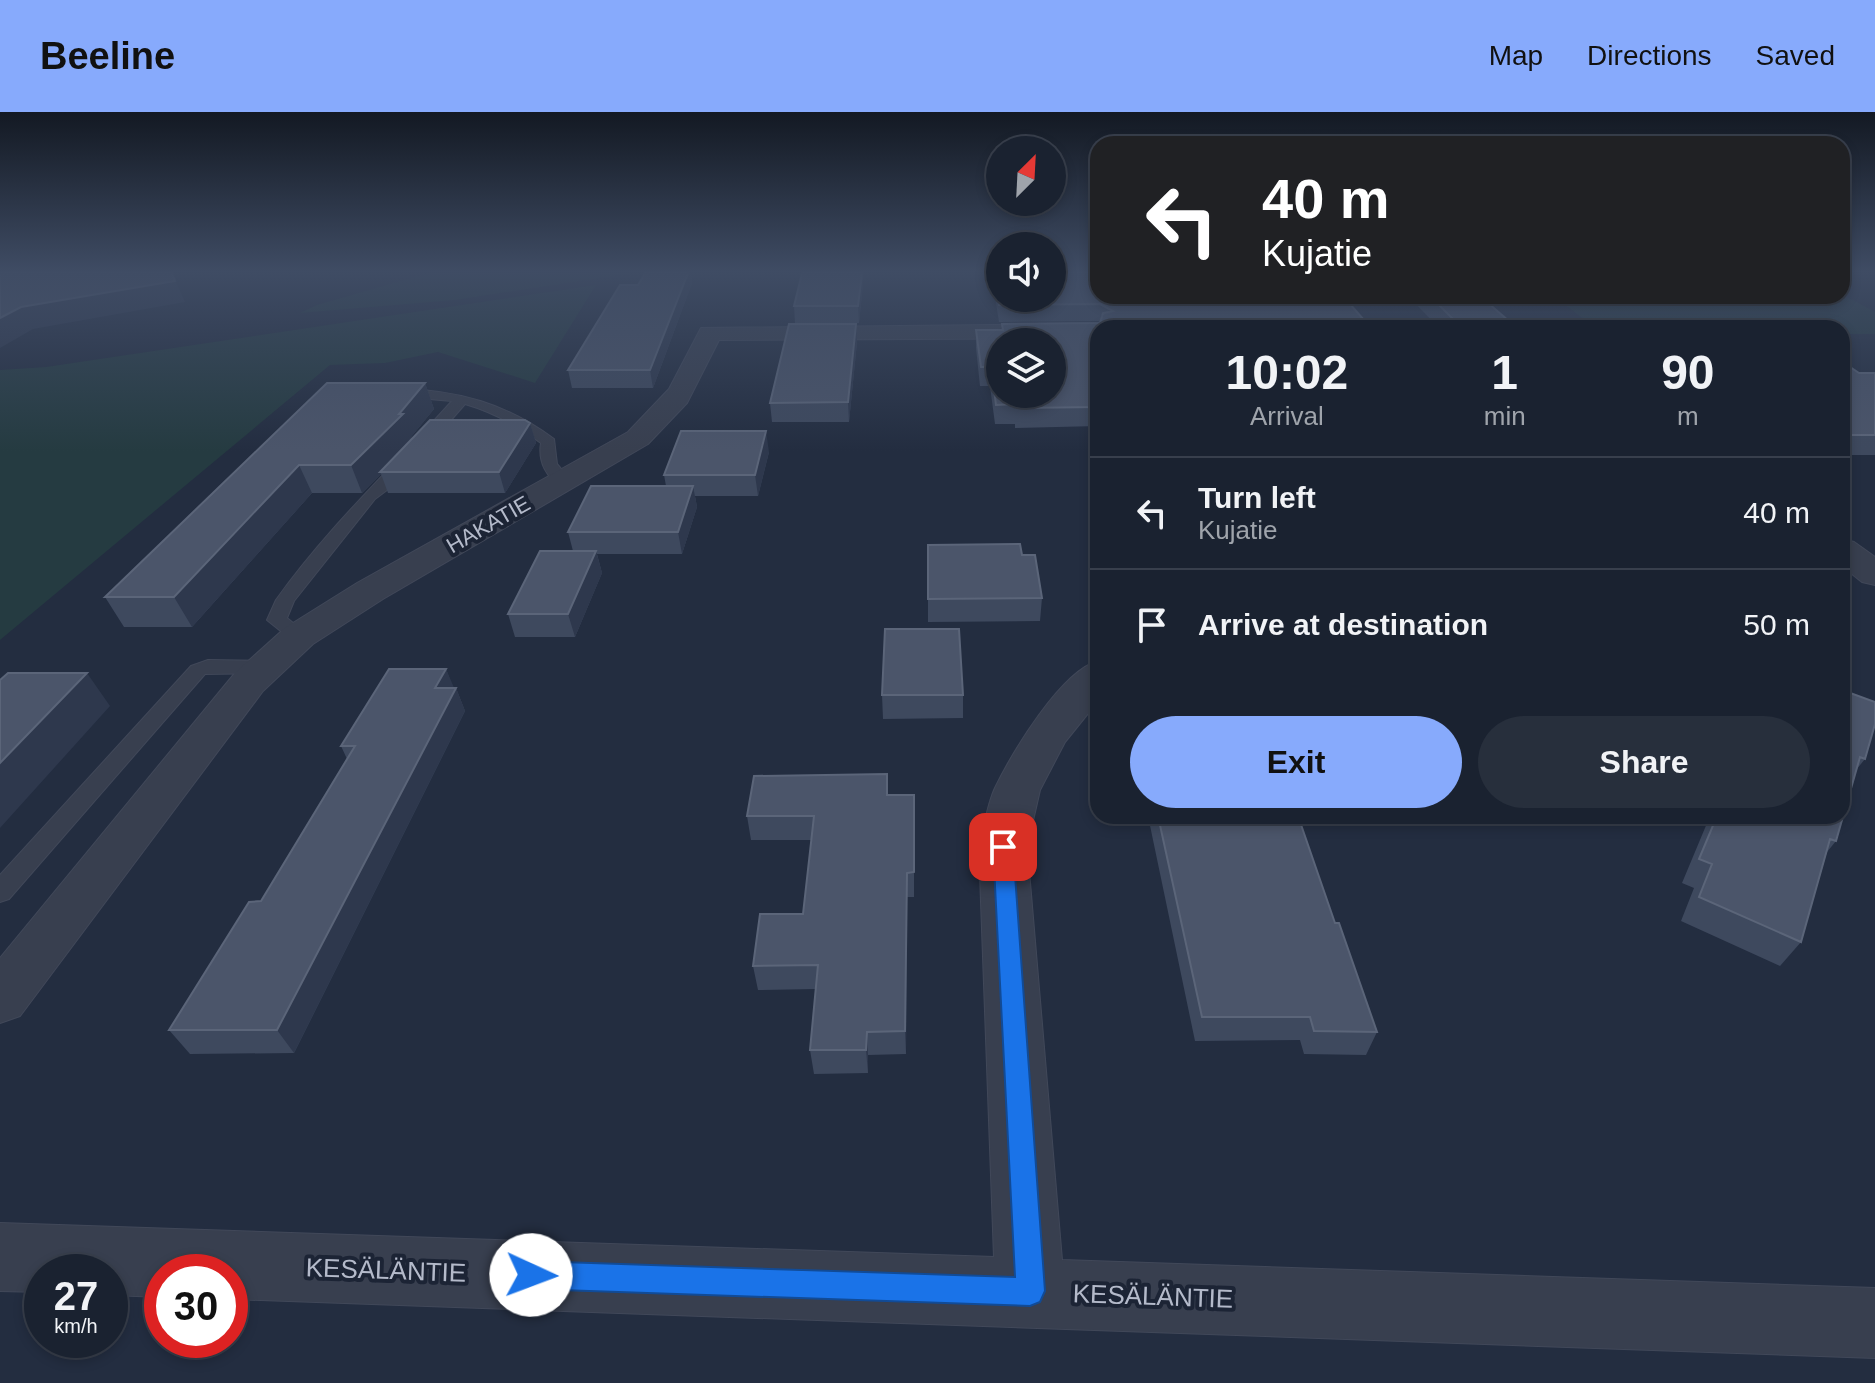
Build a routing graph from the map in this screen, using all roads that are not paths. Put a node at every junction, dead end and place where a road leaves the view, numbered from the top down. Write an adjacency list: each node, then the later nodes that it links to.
1 (843, 332): 4 (street, HAKATIE)
2 (387, 393): 3 (lane)
3 (463, 398): 4 (lane); 7 (lane)
4 (563, 481): 7 (street, HAKATIE)
5 (1850, 555): 6 (street)
6 (1875, 574)
7 (299, 636): 8 (street, HAKATIE)
8 (265, 667): 10 (lane); 11 (street, HAKATIE)
9 (1090, 684): 13 (street)
10 (0, 892)
11 (0, 999)
12 (0, 1257): 13 (street, KESÄLÄNTIE)
13 (1030, 1291): 14 (street, KESÄLÄNTIE)
14 (1875, 1323)

